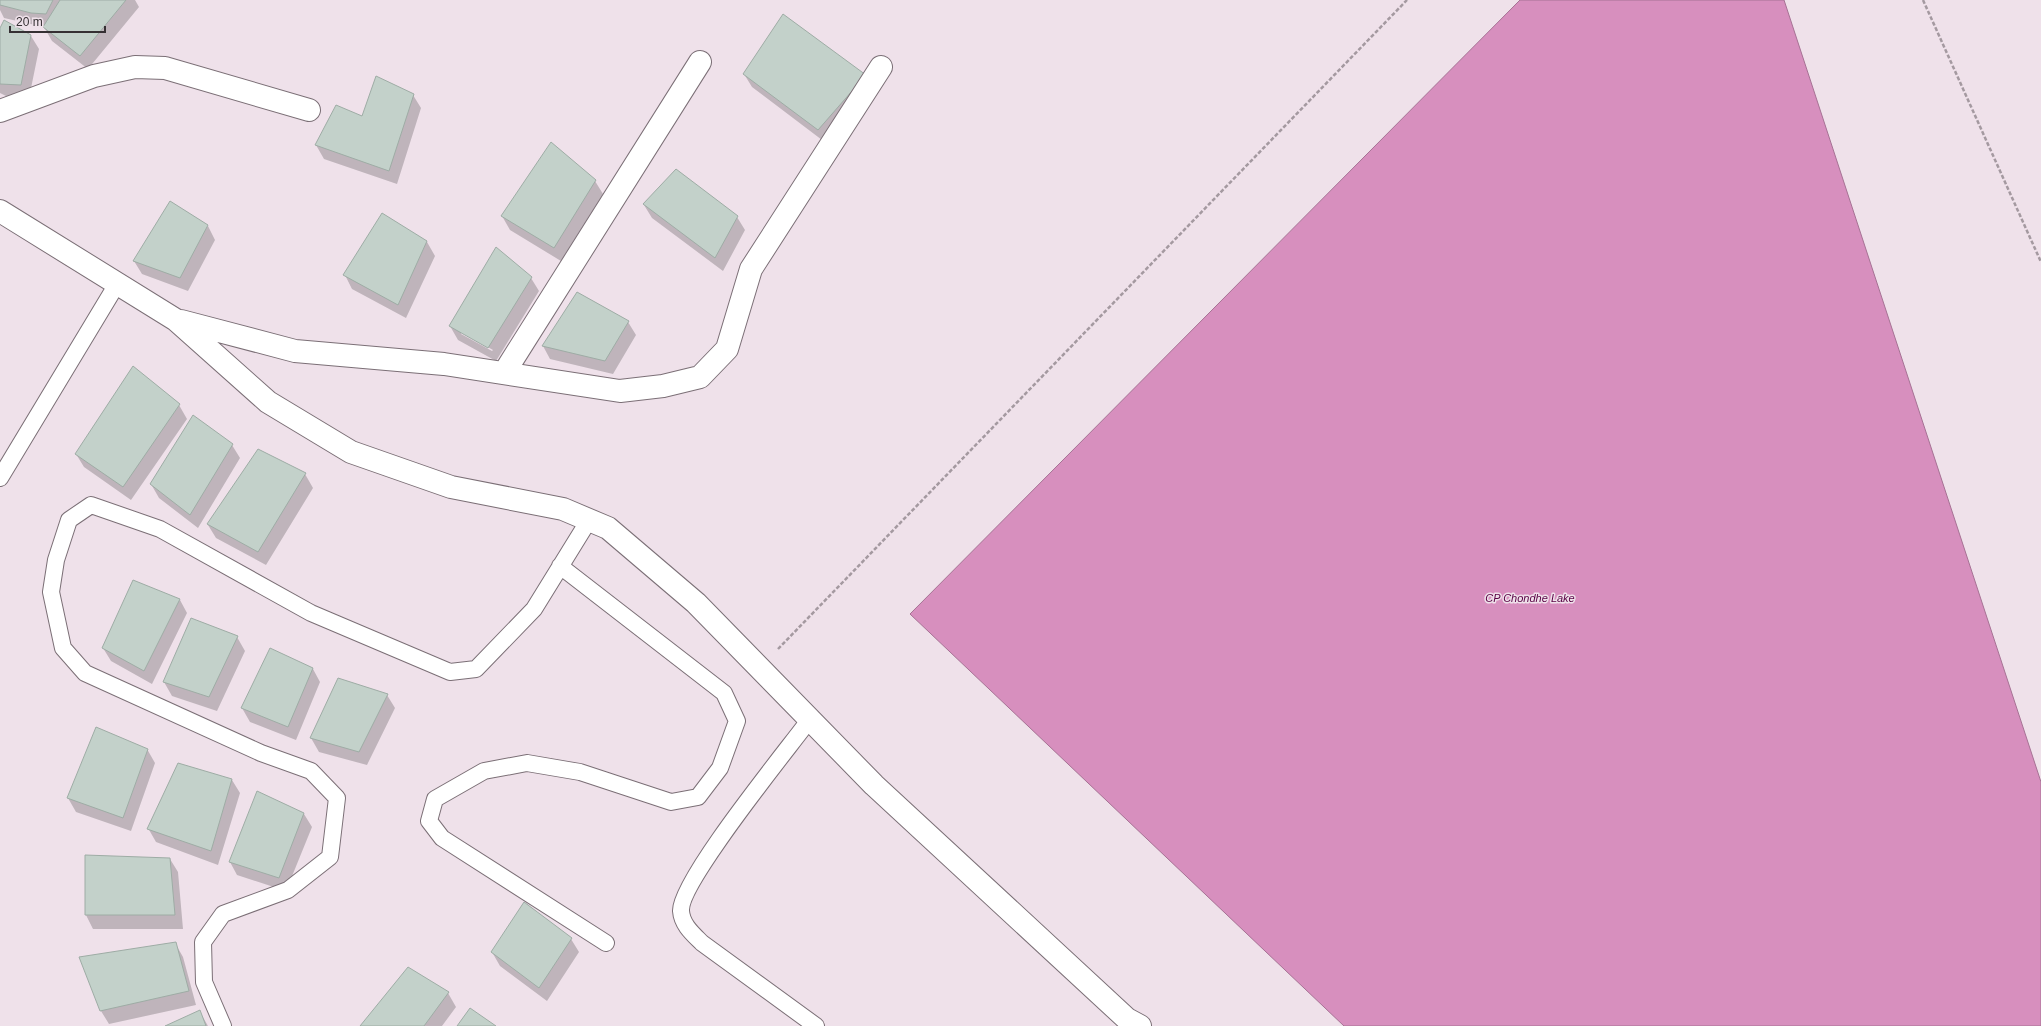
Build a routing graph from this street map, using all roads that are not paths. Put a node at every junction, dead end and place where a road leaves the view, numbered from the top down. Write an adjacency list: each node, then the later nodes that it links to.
1 (700, 62): 8 (street)
2 (881, 67): 8 (street)
3 (309, 110): 4 (street)
4 (0, 111)
5 (0, 210): 6 (street)
6 (116, 284): 7 (street); 9 (lane)
7 (176, 320): 8 (street); 10 (street)
8 (504, 373)
9 (0, 478)
10 (589, 520): 11 (lane); 12 (street)
11 (560, 566): 13 (lane); 14 (lane)
12 (810, 719): 15 (lane); 16 (street)
13 (606, 943)
14 (223, 1026)
15 (816, 1026)
16 (1140, 1026)

